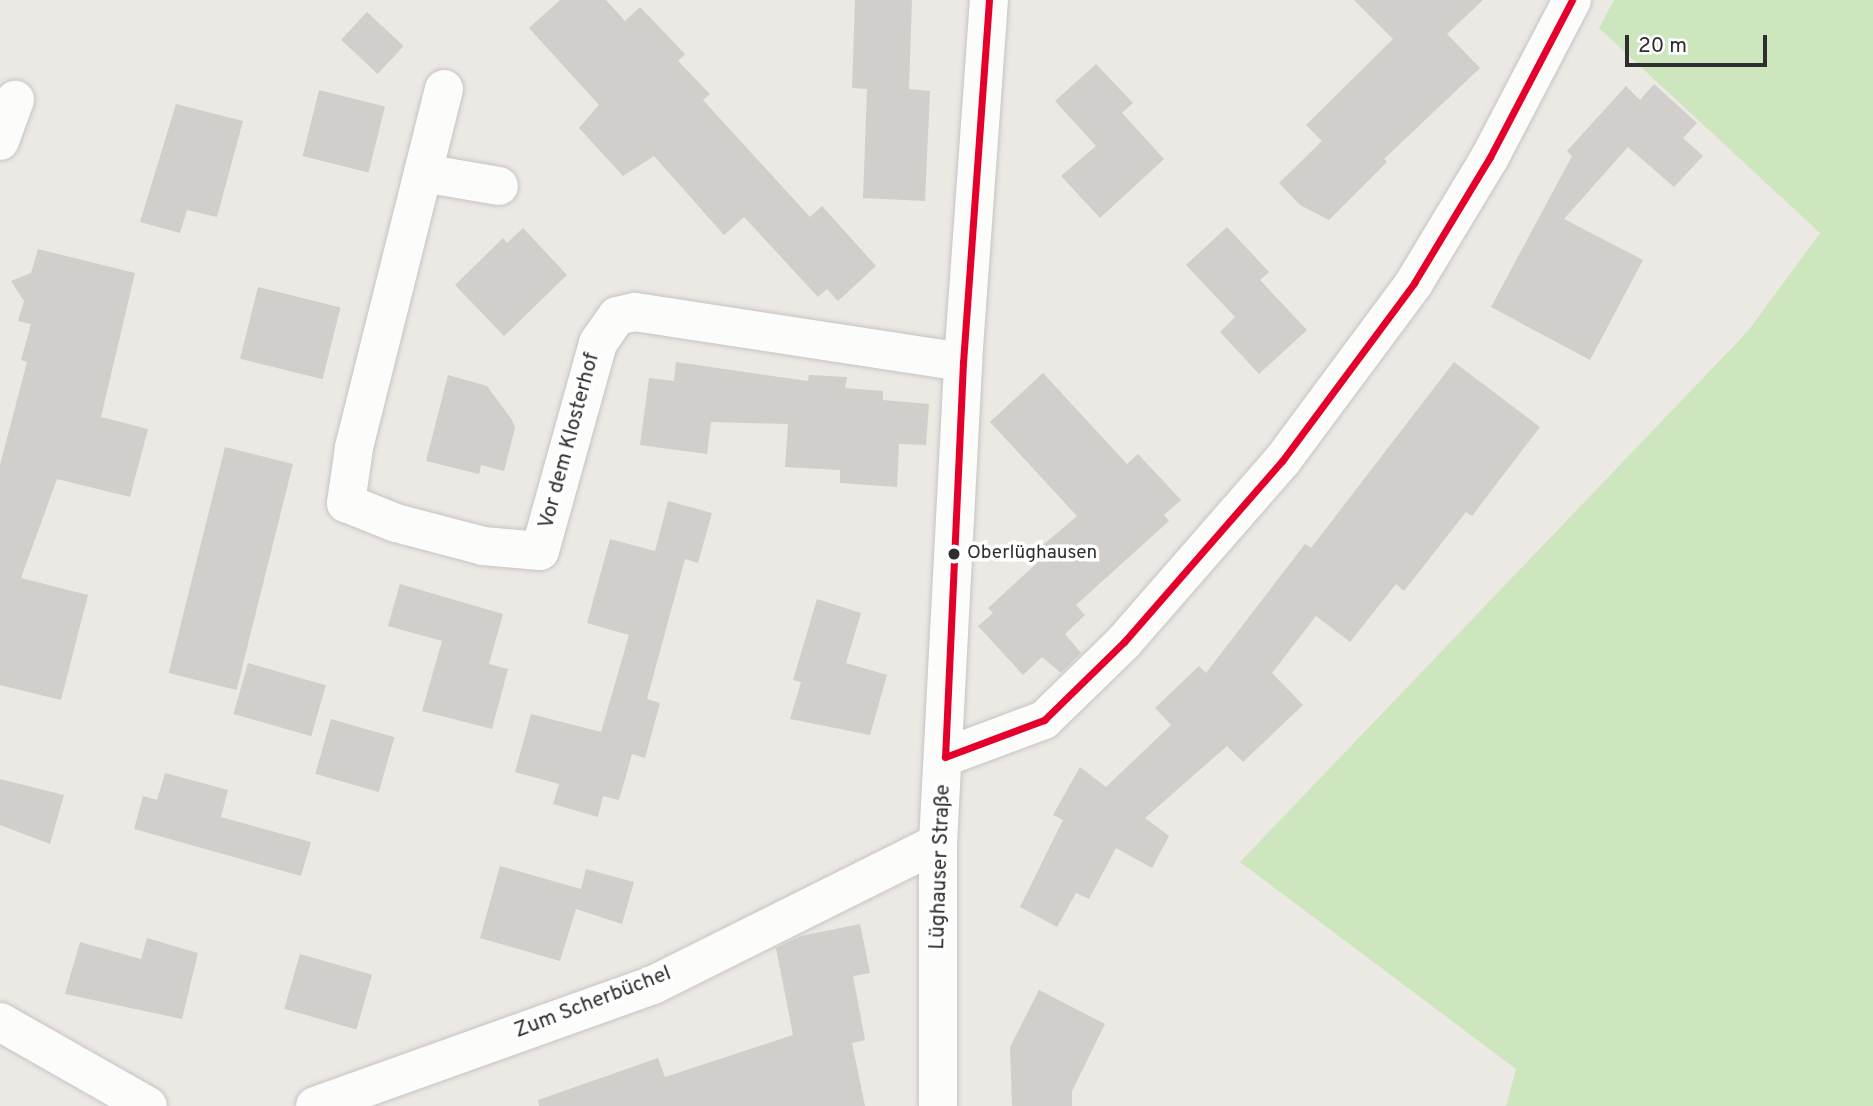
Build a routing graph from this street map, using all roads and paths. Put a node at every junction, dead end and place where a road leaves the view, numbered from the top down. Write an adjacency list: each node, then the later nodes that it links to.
1 (989, 0): 8 (street, Lüghauser Straße)
2 (1573, 0): 9 (street)
3 (444, 89): 6 (street, Vor dem Klosterhof)
4 (15, 100): 5 (street)
5 (0, 141)
6 (423, 173): 7 (street); 8 (street, Vor dem Klosterhof)
7 (499, 186)
8 (963, 362): 9 (street, Lüghauser Straße)
9 (945, 757): 10 (street, Lüghauser Straße)
10 (938, 843): 13 (street, Zum Scherbüchel); 14 (street, Lüghauser Straße)
11 (0, 1021): 12 (street)
12 (148, 1106)
13 (315, 1106)
14 (938, 1106)

